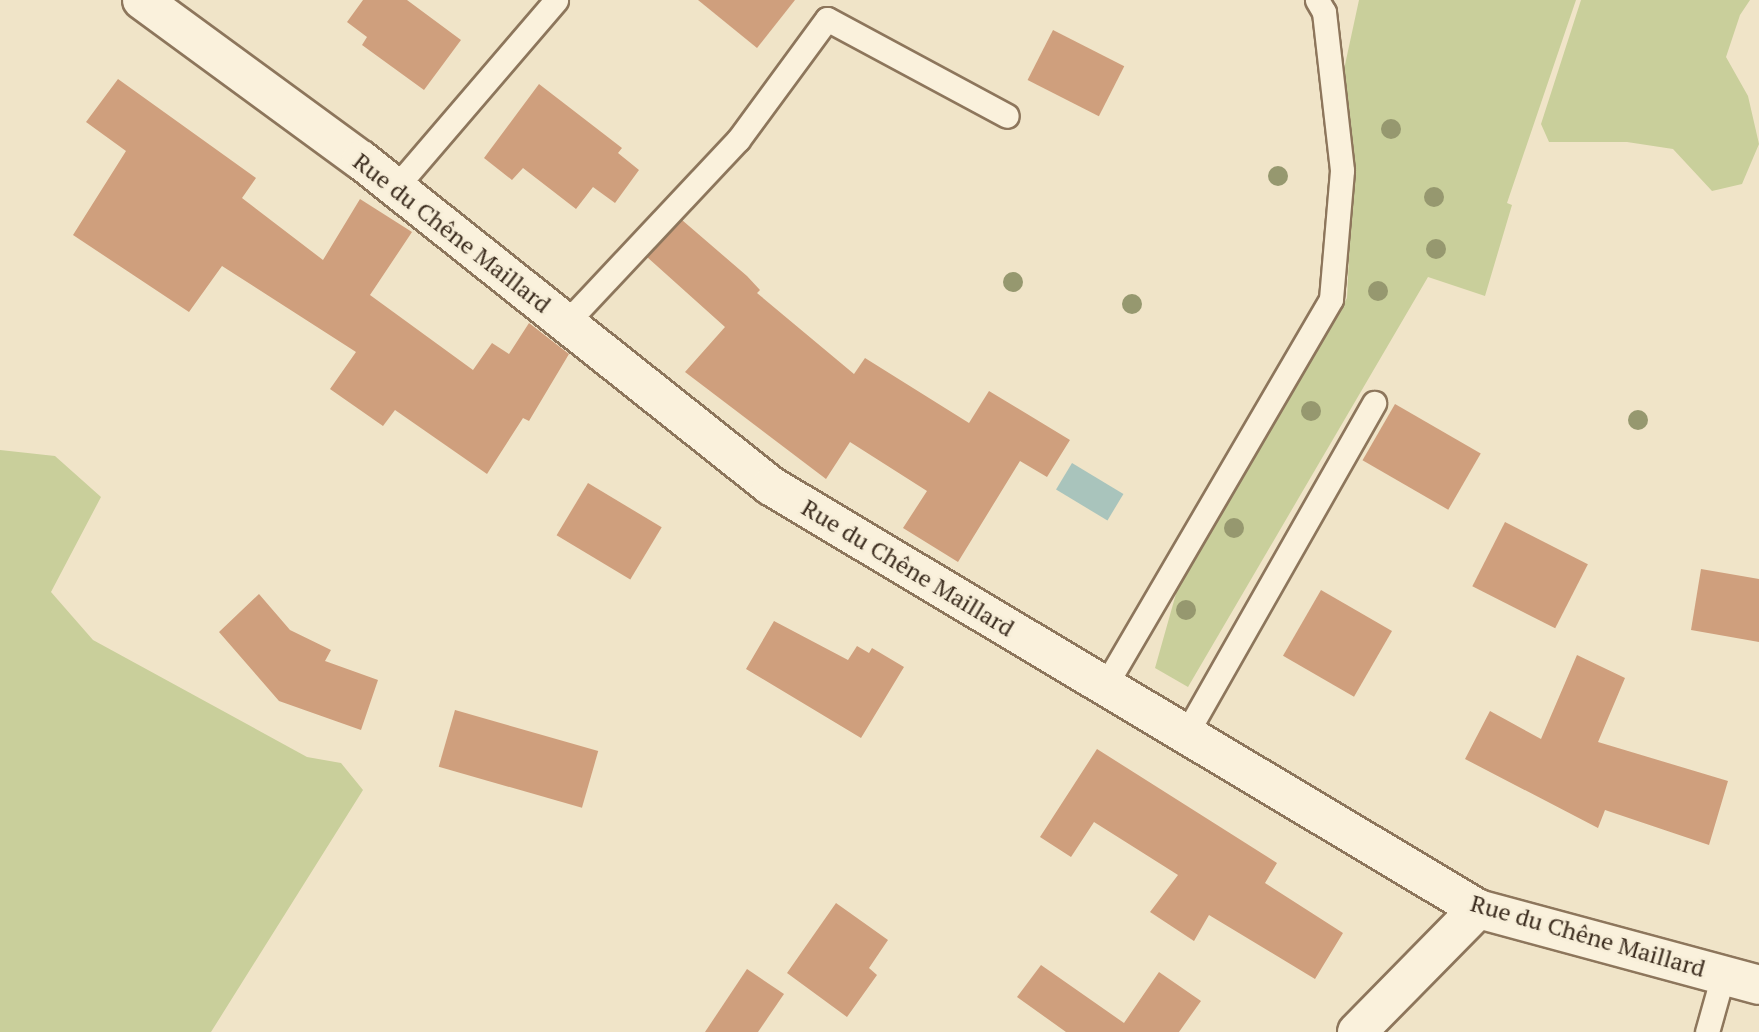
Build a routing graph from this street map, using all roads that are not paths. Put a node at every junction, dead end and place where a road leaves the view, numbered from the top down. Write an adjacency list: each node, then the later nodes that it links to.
1 (142, 0): 5 (street, Rue du Chêne Maillard)
2 (556, 0): 5 (lane)
3 (1317, 0): 8 (lane)
4 (1007, 116): 6 (lane)
5 (396, 187): 6 (street, Rue du Chêne Maillard)
6 (566, 323): 8 (street, Rue du Chêne Maillard)
7 (1374, 403): 9 (lane)
8 (1104, 686): 9 (street, Rue du Chêne Maillard)
9 (1186, 734): 10 (street, Rue du Chêne Maillard)
10 (1478, 909): 11 (street, Rue du Chêne Maillard); 13 (street)
11 (1723, 975): 12 (street, Rue du Chêne Maillard); 14 (lane)
12 (1759, 985)
13 (1357, 1032)
14 (1707, 1032)

